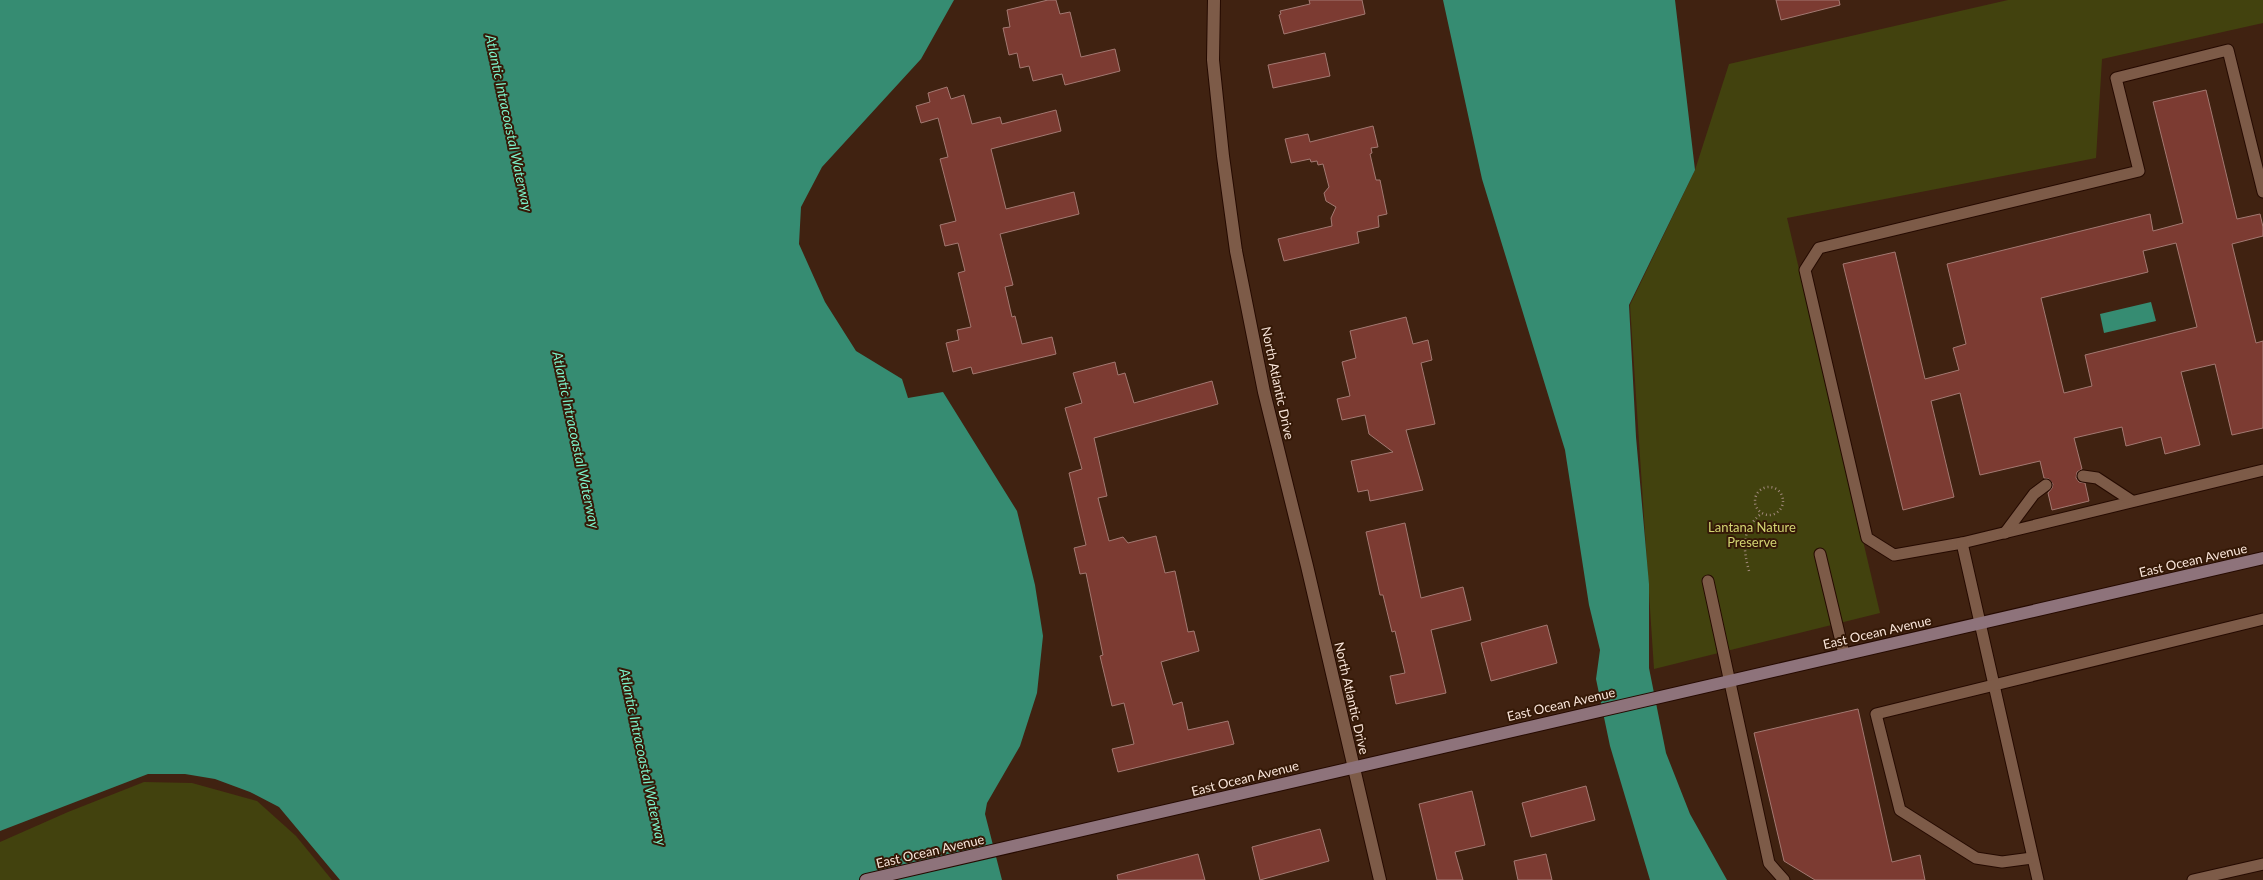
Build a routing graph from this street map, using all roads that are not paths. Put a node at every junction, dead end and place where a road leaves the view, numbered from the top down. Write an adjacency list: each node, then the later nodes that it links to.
1 (1214, 0): 17 (street, North Atlantic Drive)
2 (2263, 192): 8 (lane)
3 (2263, 470): 6 (lane)
4 (2083, 476): 6 (lane)
5 (2046, 486): 7 (lane)
6 (2132, 502): 7 (lane)
7 (2005, 533): 8 (lane)
8 (1962, 543): 13 (lane)
9 (1820, 554): 14 (lane)
10 (2263, 558): 13 (main road, East Ocean Avenue)
11 (1708, 581): 15 (lane)
12 (2263, 619): 16 (lane)
13 (1979, 623): 14 (main road, East Ocean Avenue); 16 (lane)
14 (1844, 654): 15 (main road, East Ocean Avenue)
15 (1731, 680): 17 (main road, East Ocean Avenue); 22 (lane)
16 (1993, 685): 18 (lane); 18 (lane)
17 (1353, 766): 20 (main road, East Ocean Avenue); 21 (street, North Atlantic Drive)
18 (2032, 858): 23 (lane)
19 (2263, 864): 24 (lane)
20 (866, 880)
21 (1380, 880)
22 (1784, 880)
23 (2038, 880)
24 (2193, 880)

